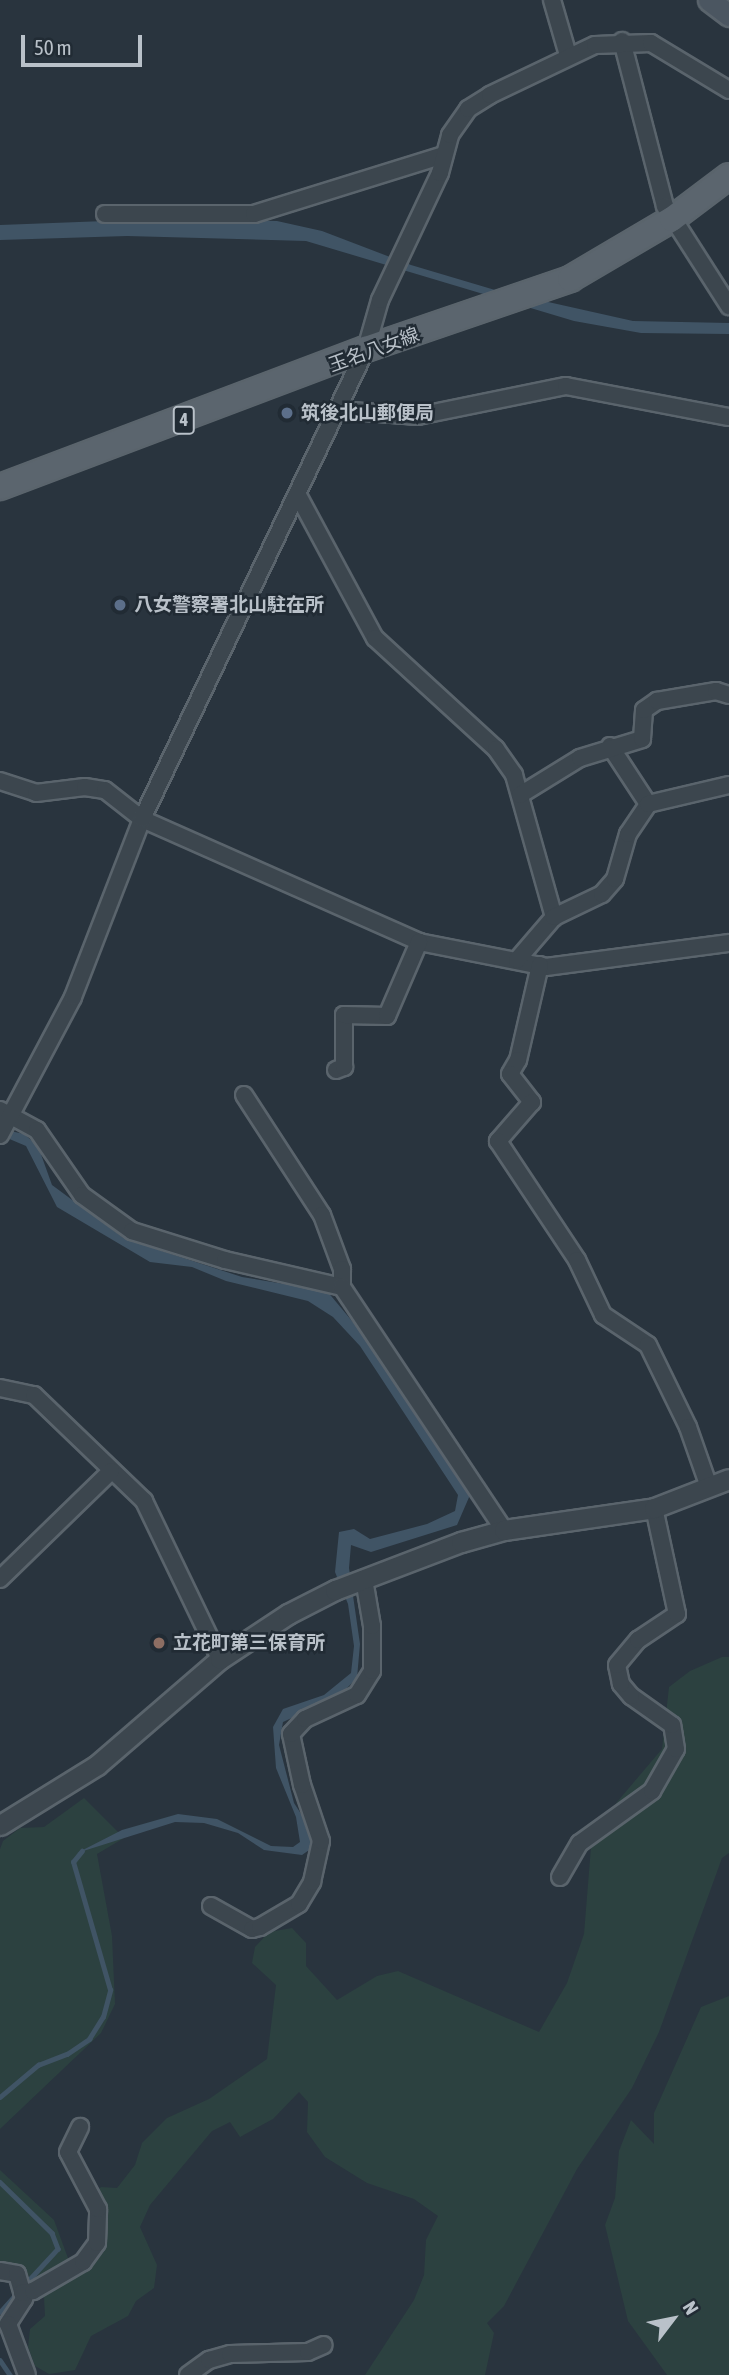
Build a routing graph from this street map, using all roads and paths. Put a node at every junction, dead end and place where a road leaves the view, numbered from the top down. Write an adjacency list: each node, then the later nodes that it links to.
1 (552, 0): 5 (street)
2 (709, 0): 3 (main road)
3 (729, 15)
4 (622, 41): 5 (street); 6 (street); 10 (street)
5 (568, 55): 7 (street)
6 (729, 90)
7 (444, 155): 9 (street); 12 (street)
8 (729, 176): 10 (main road, 玉名八女線 / 4)
9 (105, 214)
10 (672, 219): 11 (street); 12 (main road, 玉名八女線 / 4)
11 (729, 306)
12 (366, 349): 13 (street); 15 (main road, 玉名八女線 / 4)
13 (338, 410): 14 (street); 16 (street)
14 (729, 417)
15 (0, 487)
16 (299, 497): 21 (street); 23 (street)
17 (729, 695): 18 (street)
18 (610, 747): 21 (street); 22 (street)
19 (0, 781): 23 (street)
20 (729, 785): 22 (street)
21 (520, 795): 24 (street)
22 (648, 804): 24 (street)
23 (142, 819): 25 (street); 31 (street)
24 (554, 917): 27 (street)
25 (419, 942): 27 (street); 29 (street)
26 (729, 943): 28 (street)
27 (517, 960): 28 (street)
28 (540, 965): 36 (street)
29 (335, 1070)
30 (244, 1095): 32 (street)
31 (4, 1122): 32 (street)
32 (342, 1287): 38 (street)
33 (0, 1388): 34 (street)
34 (111, 1471): 39 (street); 41 (street)
35 (729, 1479): 36 (street)
36 (709, 1487): 37 (street)
37 (654, 1508): 38 (street); 43 (street)
38 (504, 1530): 40 (street)
39 (0, 1578)
40 (361, 1580): 41 (street); 44 (street)
41 (220, 1659): 42 (street)
42 (0, 1825)
43 (560, 1877)
44 (211, 1906)
45 (80, 2127): 47 (street)
46 (0, 2271): 47 (street)
47 (22, 2293): 49 (street)
48 (324, 2345): 50 (street)
49 (27, 2375)
50 (188, 2375)

